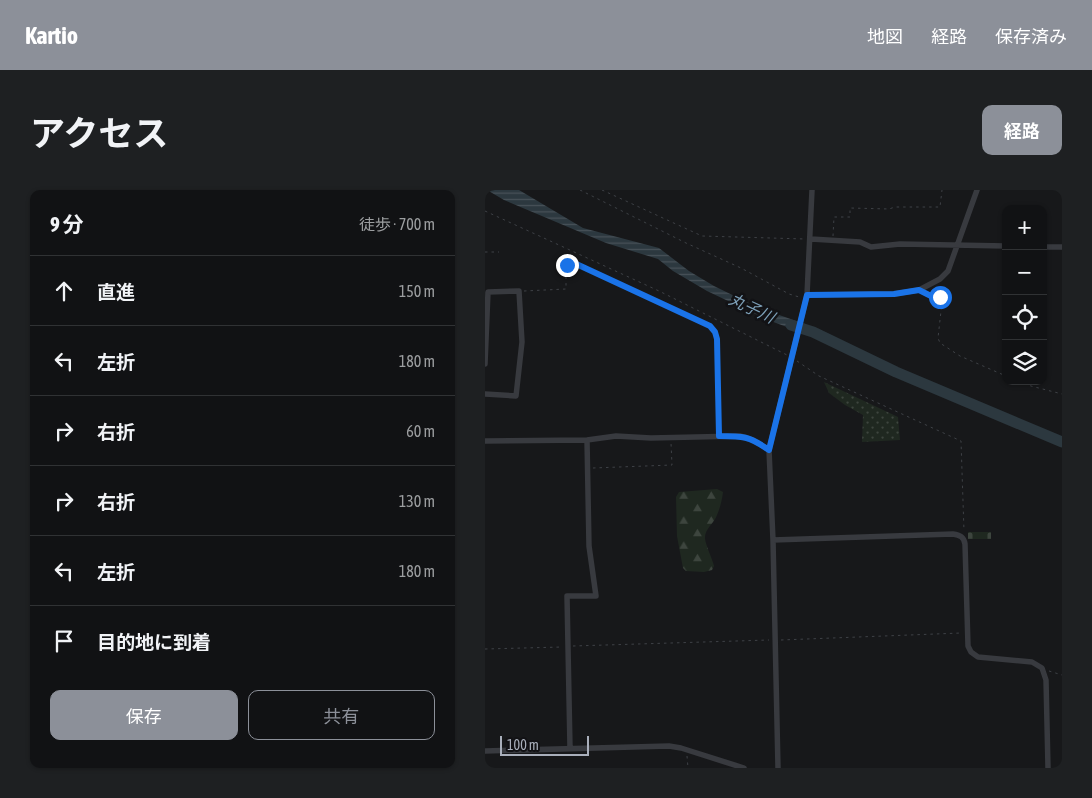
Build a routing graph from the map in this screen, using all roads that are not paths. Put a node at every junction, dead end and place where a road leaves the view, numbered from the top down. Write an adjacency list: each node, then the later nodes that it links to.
1 (812, 190): 3 (street)
2 (977, 190): 4 (street)
3 (811, 239): 4 (street); 8 (street)
4 (958, 244): 5 (street); 8 (street)
5 (1002, 246)
6 (1047, 247): 7 (street)
7 (1062, 247)
8 (806, 297): 13 (street)
9 (485, 364): 10 (street)
10 (485, 394)
11 (485, 440): 12 (street)
12 (587, 440): 13 (street); 15 (street)
13 (769, 450): 14 (street)
14 (773, 540): 18 (street); 19 (street)
15 (570, 748): 16 (street); 17 (street)
16 (485, 750)
17 (744, 768)
18 (777, 768)
19 (1048, 768)

